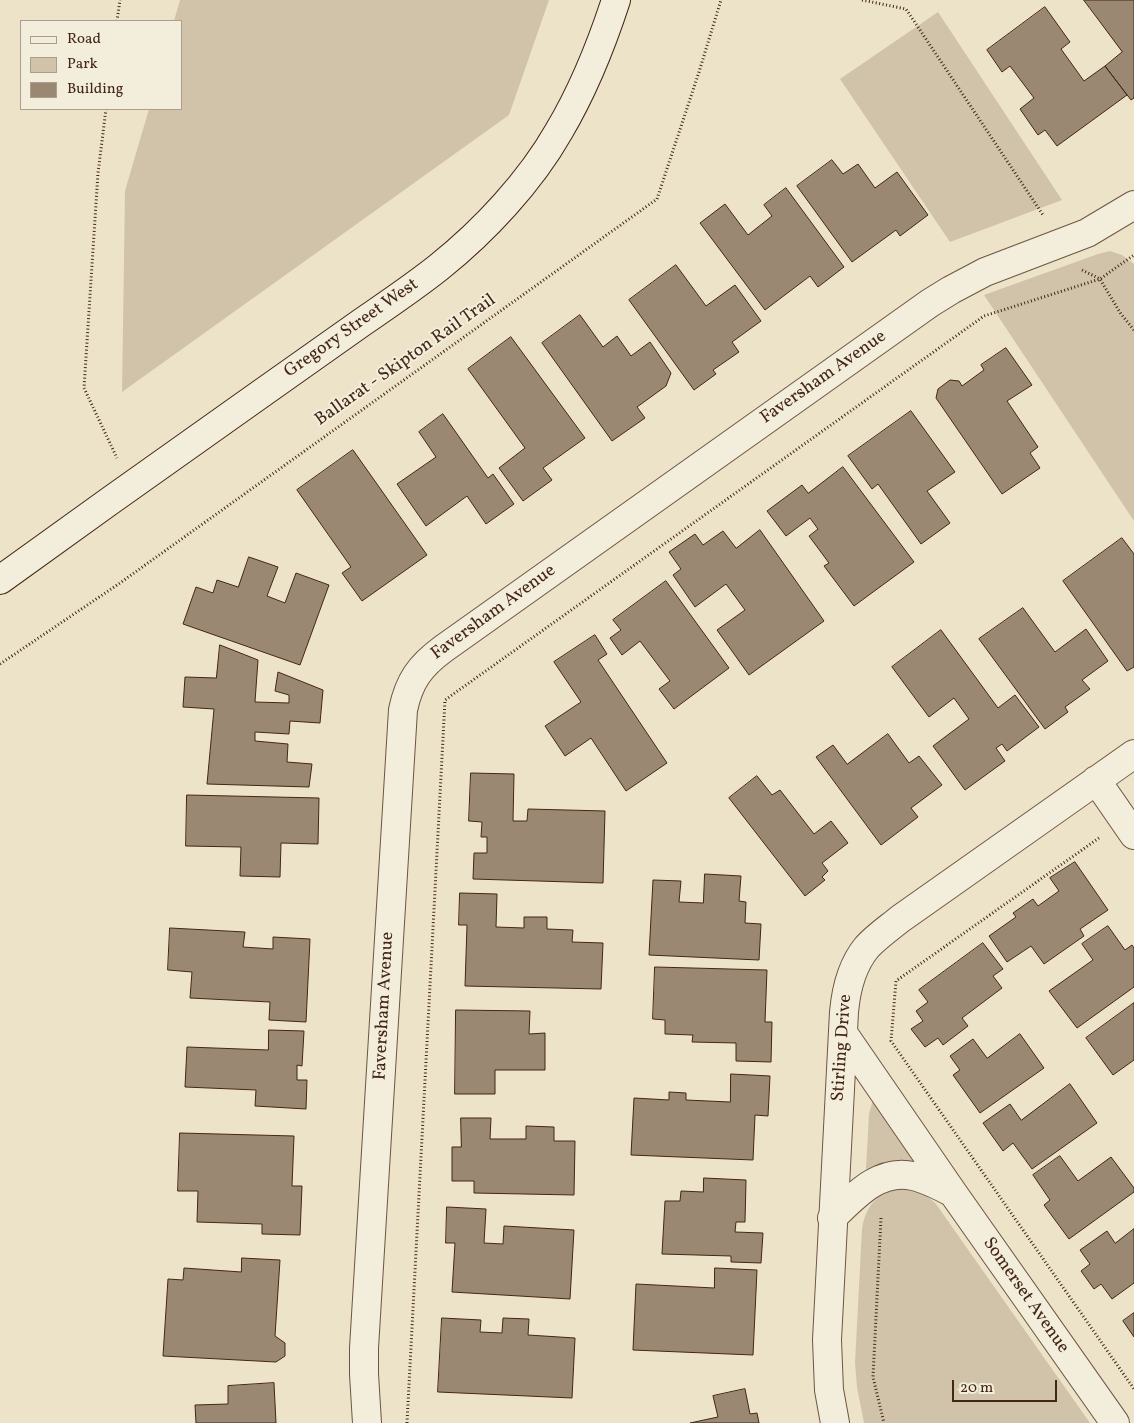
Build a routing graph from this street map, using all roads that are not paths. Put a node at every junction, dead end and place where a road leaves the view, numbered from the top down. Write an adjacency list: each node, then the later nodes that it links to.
1 (616, 0): 3 (street, Gregory Street West)
2 (1131, 213): 10 (street, Faversham Avenue)
3 (0, 580)
4 (1134, 754): 5 (street, Stirling Drive)
5 (1096, 780): 6 (street); 7 (street, Stirling Drive)
6 (1129, 828)
7 (843, 1033): 8 (street, Somerset Avenue); 9 (street, Stirling Drive)
8 (953, 1193): 9 (street, Somerset Avenue); 12 (street, Somerset Avenue)
9 (832, 1218): 11 (street, Stirling Drive)
10 (367, 1423)
11 (835, 1423)
12 (1115, 1423)

